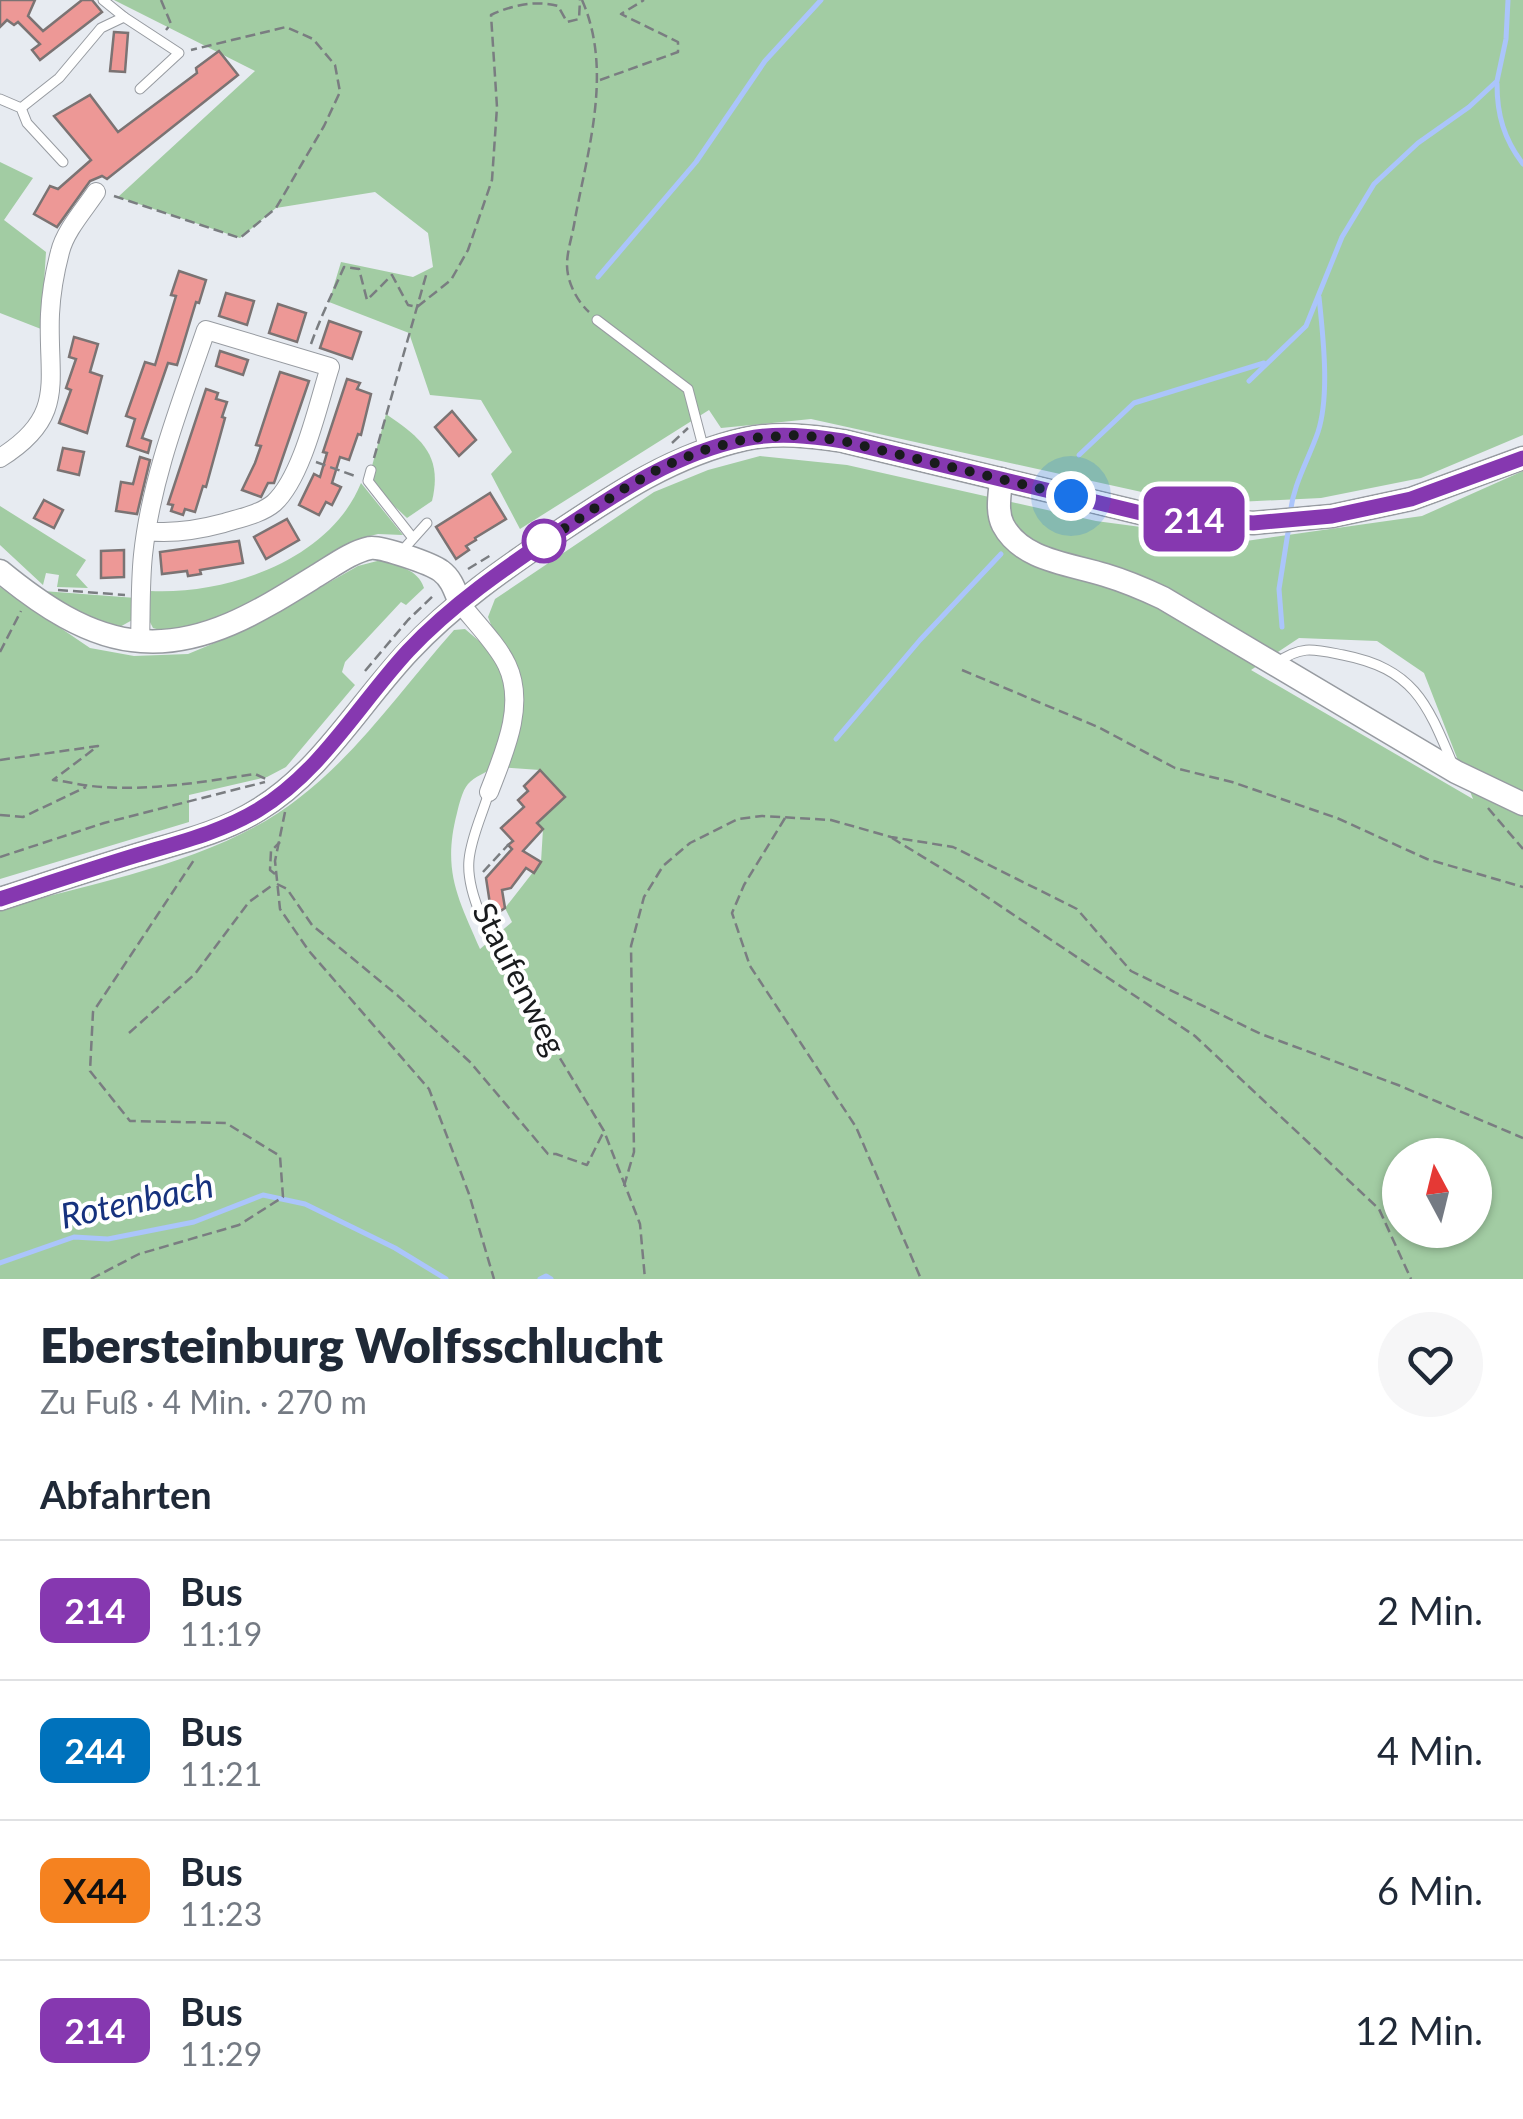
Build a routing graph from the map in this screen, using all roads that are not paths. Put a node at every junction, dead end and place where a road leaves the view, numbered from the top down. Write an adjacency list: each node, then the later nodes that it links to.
1 (102, 0): 2 (lane)
2 (124, 17): 3 (lane); 5 (lane)
3 (140, 89)
4 (0, 99): 5 (lane)
5 (22, 108): 6 (lane)
6 (63, 162)
7 (96, 192): 10 (street)
8 (596, 320): 9 (lane)
9 (704, 450): 13 (main road); 18 (main road)
10 (0, 458)
11 (1523, 458): 13 (main road)
12 (369, 475): 16 (lane)
13 (1002, 479): 20 (main road)
14 (427, 524): 16 (lane)
15 (147, 531): 15 (street); 19 (street)
16 (407, 550): 18 (main road); 18 (main road); 19 (main road)
17 (0, 571): 19 (main road)
18 (460, 603): 22 (street, Staufenweg); 24 (main road)
19 (140, 642)
20 (1276, 663): 21 (main road); 21 (lane)
21 (1456, 772): 23 (main road)
22 (490, 792): 25 (lane, Staufenweg)
23 (1523, 804)
24 (0, 898)
25 (523, 997)

